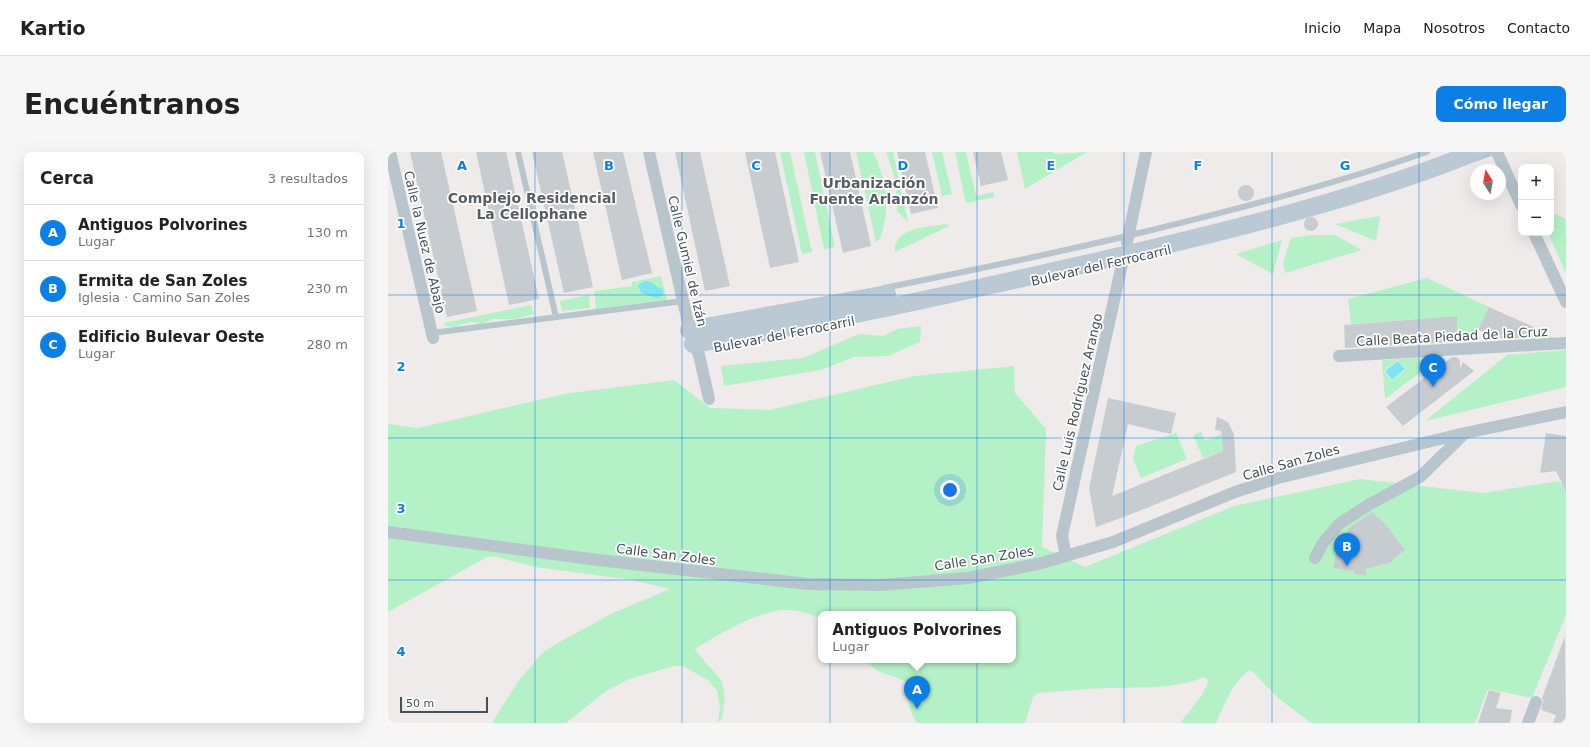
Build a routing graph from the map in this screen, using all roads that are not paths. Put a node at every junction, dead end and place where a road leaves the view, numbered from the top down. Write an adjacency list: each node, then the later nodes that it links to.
1 (390, 152): 15 (street, Calle la Nuez de Abajo)
2 (518, 152): 14 (lane)
3 (649, 152): 12 (street, Calle Gumiel de Izán)
4 (1146, 152): 11 (street, Calle Luis Rodríguez Arango)
5 (1427, 152): 11 (lane, Bulevar del Ferrocarril)
6 (1446, 152): 11 (main road, Bulevar del Ferrocarril)
7 (1476, 152): 11 (main road, Bulevar del Ferrocarril)
8 (1495, 152): 9 (street); 11 (lane, Bulevar del Ferrocarril)
9 (1519, 200)
10 (1535, 236): 13 (street)
11 (1126, 248): 16 (main road, Bulevar del Ferrocarril); 25 (street, Calle Luis Rodríguez Arango)
12 (683, 301): 14 (lane); 16 (street, Calle Gumiel de Izán)
13 (1566, 302)
14 (556, 317): 15 (lane)
15 (432, 336)
16 (697, 339): 21 (street, Calle Gumiel de Izán)
17 (1566, 343): 18 (street, Calle Beata Piedad de la Cruz)
18 (1510, 348): 19 (street, Calle Beata Piedad de la Cruz); 20 (street)
19 (1339, 356)
20 (1498, 357)
21 (709, 399)
22 (1566, 412): 23 (street, Calle San Zoles)
23 (1465, 433): 25 (street, Calle San Zoles); 26 (street)
24 (388, 532): 25 (street, Calle San Zoles)
25 (1066, 556)
26 (1315, 558)
27 (1536, 702): 28 (street)
28 (1528, 723)

